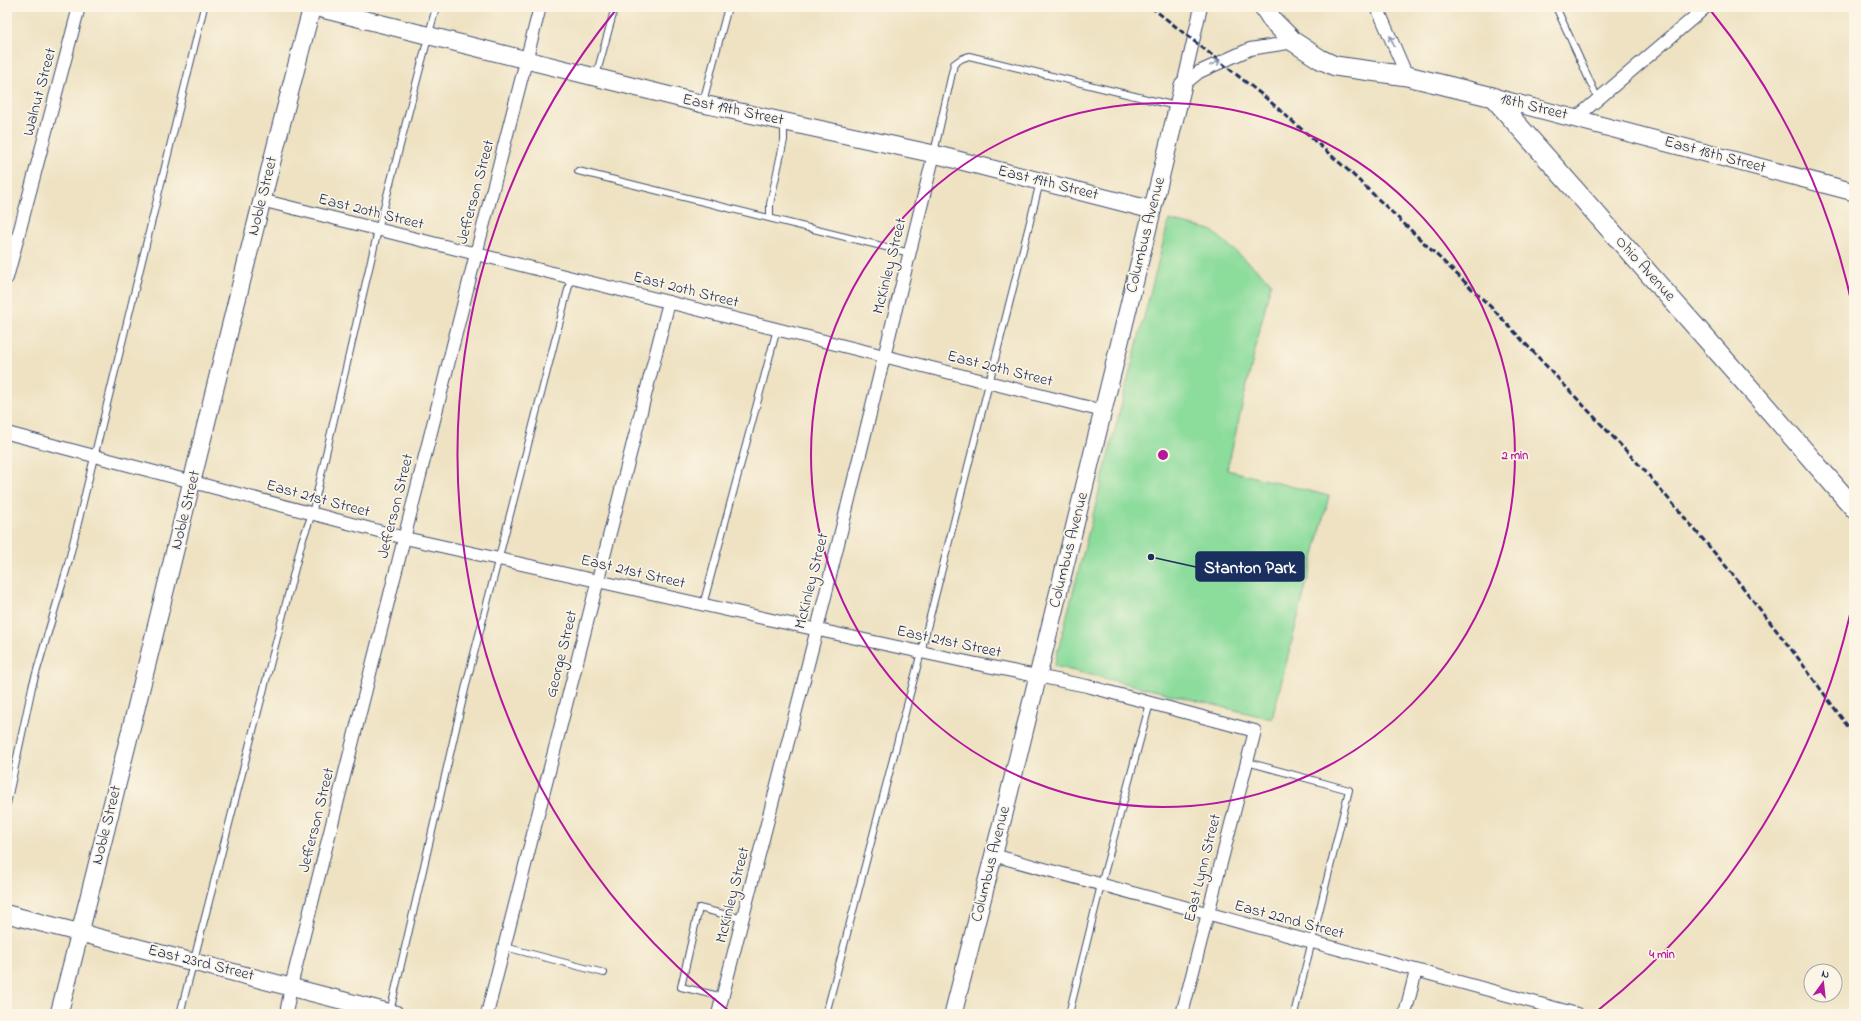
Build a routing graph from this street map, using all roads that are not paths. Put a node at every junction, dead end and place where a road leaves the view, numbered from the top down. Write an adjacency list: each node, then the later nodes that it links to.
1 (80, 7): 35 (street, Walnut Street)
2 (204, 7): 43 (lane)
3 (313, 7): 13 (street, East 19th Street); 29 (street, Noble Street)
4 (436, 7): 13 (lane)
5 (540, 7): 15 (street, Jefferson Street)
6 (615, 7): 17 (lane)
7 (728, 7): 21 (lane)
8 (1201, 7): 18 (street, Columbus Avenue)
9 (1264, 7): 14 (main road)
10 (1377, 7): 16 (street, one-way to 10)
11 (1556, 7): 20 (lane)
12 (1706, 7): 20 (street)
13 (428, 35): 15 (street, East 19th Street); 32 (lane)
14 (1294, 42): 16 (main road); 18 (street, one-way to 14)
15 (527, 60): 17 (street, East 19th Street); 34 (street, Jefferson Street)
16 (1407, 76): 19 (main road)
17 (596, 78): 21 (street, East 19th Street)
18 (1183, 85): 22 (street, Columbus Avenue)
19 (1493, 97): 23 (street, 18th Street); 45 (main road, Ohio Avenue)
20 (1598, 99): 23 (street)
21 (703, 104): 24 (street, East 19th Street)
22 (1178, 107): 25 (lane); 30 (street, Columbus Avenue)
23 (1576, 118): 28 (street, East 18th Street)
24 (784, 121): 25 (street, East 19th Street); 31 (lane)
25 (934, 154): 27 (street, East 19th Street); 33 (street, McKinley Street)
26 (578, 171): 31 (lane)
27 (1040, 180): 30 (street, East 19th Street); 40 (lane)
28 (1854, 192)
29 (261, 200): 32 (street, East 20th Street); 44 (street, Noble Street)
30 (1152, 210): 41 (street, Columbus Avenue)
31 (770, 217): 33 (lane)
32 (378, 230): 34 (street, East 20th Street); 46 (lane)
33 (910, 252): 39 (street, McKinley Street)
34 (476, 254): 36 (street, East 20th Street); 47 (street, Jefferson Street)
35 (7, 278)
36 (571, 278): 37 (street, East 20th Street); 48 (lane)
37 (669, 302): 38 (street, East 20th Street); 49 (street, George Street)
38 (777, 329): 39 (street, East 20th Street); 50 (lane)
39 (884, 356): 40 (street, East 20th Street); 51 (street, McKinley Street)
40 (989, 382): 41 (street, East 20th Street); 52 (lane)
41 (1103, 411): 53 (street, Columbus Avenue)
42 (7, 433): 43 (street, East 21st Street)
43 (95, 456): 44 (street, East 21st Street); 57 (lane)
44 (193, 482): 46 (street, East 21st Street); 63 (street, Noble Street)
45 (1854, 508)
46 (312, 514): 47 (street, East 21st Street); 66 (lane)
47 (405, 538): 48 (street, East 21st Street); 69 (street, Jefferson Street)
48 (499, 559): 49 (street, East 21st Street); 72 (lane)
49 (597, 581): 50 (street, East 21st Street); 65 (street, George Street)
50 (703, 605): 51 (street, East 21st Street)
51 (817, 630): 52 (street, East 21st Street); 62 (street, McKinley Street)
52 (921, 652): 53 (street, East 21st Street); 78 (lane)
53 (1038, 676): 54 (street, East 21st Street); 58 (street, Columbus Avenue)
54 (1150, 703): 55 (street, East 21st Street); 59 (lane)
55 (1255, 731): 56 (street, East Lynn Street)
56 (1247, 762): 61 (street, East Lynn Street); 64 (lane)
57 (7, 804)
58 (994, 855): 59 (street, East 22nd Street); 79 (street, Columbus Avenue)
59 (1101, 885): 61 (street, East 22nd Street); 80 (lane)
60 (7, 914): 63 (street, East 23rd Street)
61 (1208, 914): 64 (street, East 22nd Street); 81 (street, East Lynn Street)
62 (743, 919): 70 (street, McKinley Street); 70 (lane)
63 (80, 933): 66 (street, East 23rd Street); 73 (street, Noble Street)
64 (1312, 943): 67 (street, East 22nd Street); 82 (lane)
65 (505, 947): 68 (lane); 76 (street, George Street)
66 (194, 961): 69 (street, East 23rd Street); 74 (lane)
67 (1416, 970): 71 (street, East 22nd Street); 83 (street)
68 (604, 973)
69 (291, 986): 72 (street, East 23rd Street); 75 (street, Jefferson Street)
70 (723, 997): 77 (street, McKinley Street)
71 (1550, 1011): 84 (street, East 22nd Street)
72 (393, 1013)
73 (59, 1014)
74 (180, 1014)
75 (286, 1014)
76 (487, 1014)
77 (718, 1014)
78 (826, 1014)
79 (954, 1014)
80 (1069, 1014)
81 (1182, 1014)
82 (1294, 1014)
83 (1405, 1014)
84 (1578, 1014)

